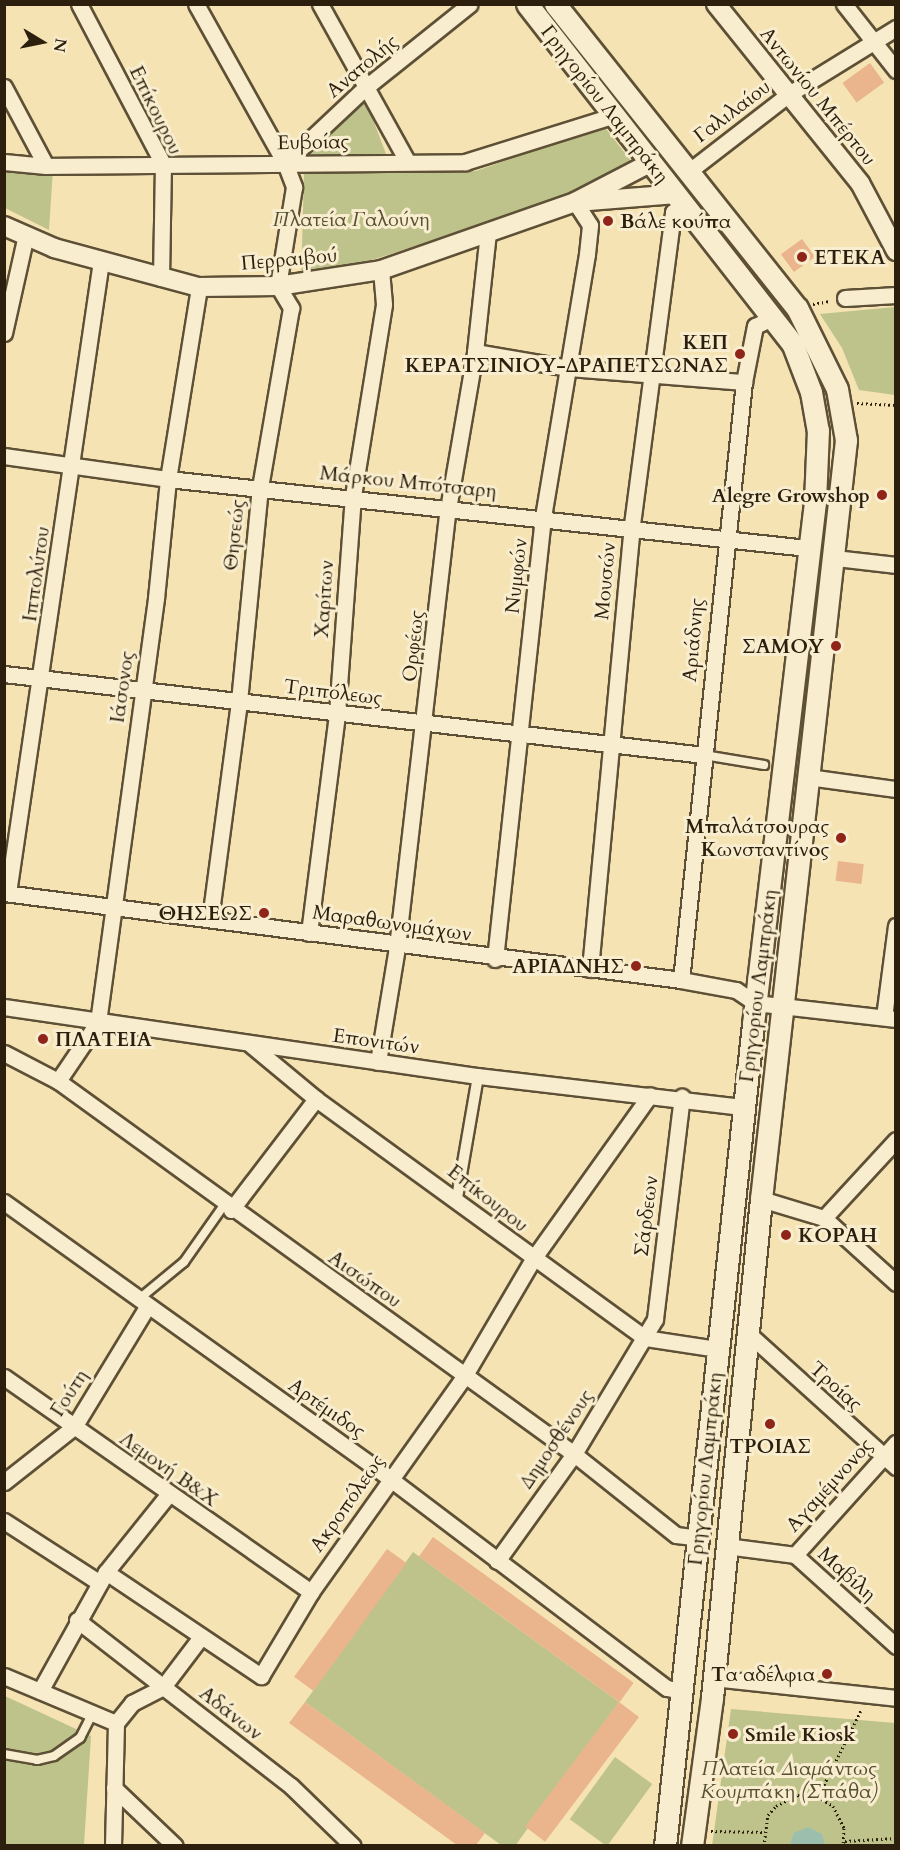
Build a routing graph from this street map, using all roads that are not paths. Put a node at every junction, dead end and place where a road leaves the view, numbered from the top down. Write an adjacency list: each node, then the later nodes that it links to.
1 (79, 4): 19 (street, Επίκουρου)
2 (196, 4): 18 (street)
3 (320, 4): 13 (street)
4 (470, 4): 13 (street, Ανατολής)
5 (527, 4): 15 (main road, Γρηγορίου Λαμπράκη)
6 (555, 4): 22 (main road, Γρηγορίου Λαμπράκη)
7 (716, 4): 14 (street, Αντωνίου Μπέρτου)
8 (844, 4): 10 (street)
9 (896, 28): 10 (street, Γαλιλαίου)
10 (875, 44): 11 (street); 14 (street, Γαλιλαίου)
11 (896, 70)
12 (4, 87): 21 (street)
13 (365, 88): 16 (street); 18 (street, Ανατολής)
14 (789, 94): 22 (street, Γαλιλαίου); 28 (street, Αντωνίου Μπέρτου)
15 (615, 116): 16 (street, Ευβοίας); 20 (main road, Γρηγορίου Λαμπράκη)
16 (407, 161): 18 (street, Ευβοίας)
17 (4, 162): 21 (street, Ευβοίας)
18 (285, 163): 19 (street, Ευβοίας); 32 (street)
19 (163, 164): 21 (street, Ευβοίας); 31 (street, Επίκουρου)
20 (648, 164): 23 (main road, Γρηγορίου Λαμπράκη); 24 (street, Περραιβού)
21 (46, 166)
22 (688, 172): 52 (main road, Γρηγορίου Λαμπράκη)
23 (681, 199): 24 (street, Περραιβού); 36 (main road, Γρηγορίου Λαμπράκη); 40 (street, Μουσών)
24 (575, 202): 26 (street, Περραιβού); 39 (street, Νυμφών)
25 (4, 226): 27 (street, Περραιβού)
26 (488, 233): 30 (street, Περραιβού); 38 (street, Ορφέως)
27 (25, 239): 29 (street, Περραιβού); 37 (street)
28 (896, 251)
29 (100, 261): 31 (street, Περραιβού); 43 (street, Ιππολύτου)
30 (381, 270): 32 (street, Περραιβού); 46 (street, Χαρίτων)
31 (161, 278): 33 (street, Περραιβού)
32 (278, 286): 33 (street, Περραιβού); 45 (street, Θησεώς)
33 (199, 287): 44 (street, Ιάσονος)
34 (896, 295): 35 (street)
35 (845, 298)
36 (774, 317): 41 (street, Αριάδνης); 51 (main road, Γρηγορίου Λαμπράκη)
37 (4, 333)
38 (476, 352): 39 (street); 47 (street, Ορφέως)
39 (569, 368): 40 (street); 48 (street, Νυμφών)
40 (652, 372): 41 (street); 49 (street, Μουσών)
41 (744, 382): 50 (street, Αριάδνης)
42 (4, 456): 43 (street, Μάρκου Μπότσαρη)
43 (73, 465): 44 (street, Μάρκου Μπότσαρη); 55 (street, Ιππολύτου)
44 (168, 478): 45 (street, Μάρκου Μπότσαρη); 56 (street, Ιάσονος)
45 (260, 487): 46 (street, Μάρκου Μπότσαρη); 57 (street, Θησεώς)
46 (353, 496): 47 (street, Μάρκου Μπότσαρη); 58 (street, Χαρίτων)
47 (448, 509): 48 (street, Μάρκου Μπότσαρη); 59 (street, Ορφέως)
48 (543, 517): 49 (street, Μάρκου Μπότσαρη); 60 (street, Νυμφών)
49 (631, 532): 50 (street, Μάρκου Μπότσαρη); 61 (street, Μουσών)
50 (724, 541): 51 (street, Μάρκου Μπότσαρη); 62 (street, Αριάδνης)
51 (807, 548): 75 (main road, Γρηγορίου Λαμπράκη)
52 (835, 558): 53 (street); 64 (main road, Γρηγορίου Λαμπράκη)
53 (896, 564)
54 (4, 674): 55 (street, Τριπόλεως)
55 (43, 679): 56 (street, Τριπόλεως); 66 (street, Ιππολύτου)
56 (142, 690): 57 (street, Τριπόλεως); 67 (street, Ιάσονος)
57 (239, 702): 58 (street, Τριπόλεως); 68 (street, Θησεώς)
58 (337, 713): 59 (street, Τριπόλεως); 70 (street, Χαρίτων)
59 (426, 725): 60 (street, Τριπόλεως); 71 (street, Ορφέως)
60 (521, 735): 61 (street, Τριπόλεως); 72 (street, Νυμφών)
61 (611, 745): 62 (street, Τριπόλεως); 73 (street, Μουσών)
62 (704, 755): 63 (lane, Τριπόλεως); 74 (street, Αριάδνης)
63 (764, 765)
64 (808, 777): 65 (street); 75 (main road, Γρηγορίου Λαμπράκη)
65 (896, 789)
66 (6, 893): 67 (street, Μαραθωνομάχων)
67 (112, 907): 68 (street, Μαραθωνομάχων); 78 (street, Ιάσονος)
68 (210, 918): 70 (street, Μαραθωνομάχων)
69 (896, 926): 77 (street)
70 (309, 933): 71 (street, Μαραθωνομάχων)
71 (397, 946): 72 (street, Μαραθωνομάχων); 81 (street, Ορφέως)
72 (495, 959): 73 (street, Μαραθωνομάχων)
73 (590, 969): 74 (street, Μαραθωνομάχων)
74 (681, 980): 75 (street, Μαραθωνομάχων)
75 (769, 1004): 77 (street); 87 (main road, Γρηγορίου Λαμπράκη); 90 (main road, Γρηγορίου Λαμπράκη)
76 (4, 1007): 78 (street, Επονιτών)
77 (890, 1018)
78 (98, 1022): 79 (street, Επονιτών); 83 (street, Ιάσονος)
79 (250, 1044): 81 (street, Επονιτών); 86 (street, Επίκουρου)
80 (4, 1053): 83 (street, Αισώπου)
81 (378, 1062): 82 (street, Επονιτών)
82 (478, 1076): 84 (street, Επονιτών); 89 (street)
83 (58, 1082): 92 (street, Αισώπου)
84 (650, 1095): 85 (street, Επονιτών); 94 (street, Ακροπόλεως)
85 (682, 1097): 87 (street, Επονιτών); 98 (street, Σάρδεων)
86 (315, 1099): 89 (street, Επίκουρου); 92 (street, Γούτη)
87 (743, 1107): 99 (main road, Γρηγορίου Λαμπράκη)
88 (896, 1140): 93 (street)
89 (457, 1198): 94 (street, Επίκουρου)
90 (761, 1199): 93 (street); 97 (main road, Γρηγορίου Λαμπράκη)
91 (4, 1202): 96 (street, Αρτέμιδος)
92 (228, 1208): 96 (lane, Γούτη); 100 (street, Αισώπου)
93 (824, 1218): 95 (street)
94 (533, 1259): 98 (street, Επίκουρου); 100 (street, Ακροπόλεως)
95 (896, 1283)
96 (143, 1303): 102 (street, Γούτη); 107 (street, Αρτέμιδος)
97 (750, 1335): 105 (street, Τροίας); 112 (main road, Γρηγορίου Λαμπράκη)
98 (645, 1338): 99 (street, Επίκουρου); 104 (street, Δημοσθένους)
99 (717, 1349): 111 (main road, Γρηγορίου Λαμπράκη)
100 (465, 1375): 104 (street, Αισώπου); 107 (street, Ακροπόλεως)
101 (4, 1377): 102 (street, Λεμονή Β&Χ)
102 (74, 1427): 108 (street, Γούτη); 109 (street, Λεμονή Β&Χ)
103 (896, 1443): 105 (street, Αγαμέμνονος)
104 (574, 1454): 111 (street, Αισώπου); 114 (street, Δημοσθένους)
105 (884, 1456): 106 (street, Τροίας); 113 (street, Αγαμέμνονος)
106 (896, 1467)
107 (389, 1478): 114 (street, Αρτέμιδος); 116 (street, Ακροπόλεως)
108 (4, 1482)
109 (168, 1495): 115 (street); 116 (street, Λεμονή Β&Χ)
110 (4, 1521): 115 (street)
111 (700, 1538): 124 (main road, Γρηγορίου Λαμπράκη)
112 (726, 1546): 113 (street, Μαβίλη); 121 (main road, Γρηγορίου Λαμπράκη)
113 (795, 1556): 119 (street, Μαβίλη)
114 (497, 1561): 124 (street, Αρτέμιδος)
115 (103, 1577): 117 (street); 118 (street)
116 (311, 1592): 118 (street, Ακροπόλεως)
117 (77, 1620): 122 (street, Αδάνων); 123 (street)
118 (201, 1637): 122 (street)
119 (896, 1646)
120 (4, 1676): 123 (street)
121 (713, 1678): 125 (street); 130 (main road, Γρηγορίου Λαμπράκη)
122 (164, 1687): 127 (street); 133 (street, Αδάνων)
123 (40, 1691): 126 (street)
124 (681, 1691): 134 (main road, Γρηγορίου Λαμπράκη)
125 (896, 1698)
126 (93, 1713): 127 (street); 128 (lane)
127 (116, 1724): 129 (street)
128 (4, 1754)
129 (114, 1788): 131 (street); 132 (street)
130 (693, 1838)
131 (113, 1845)
132 (175, 1845)
133 (353, 1845)
134 (665, 1845)

